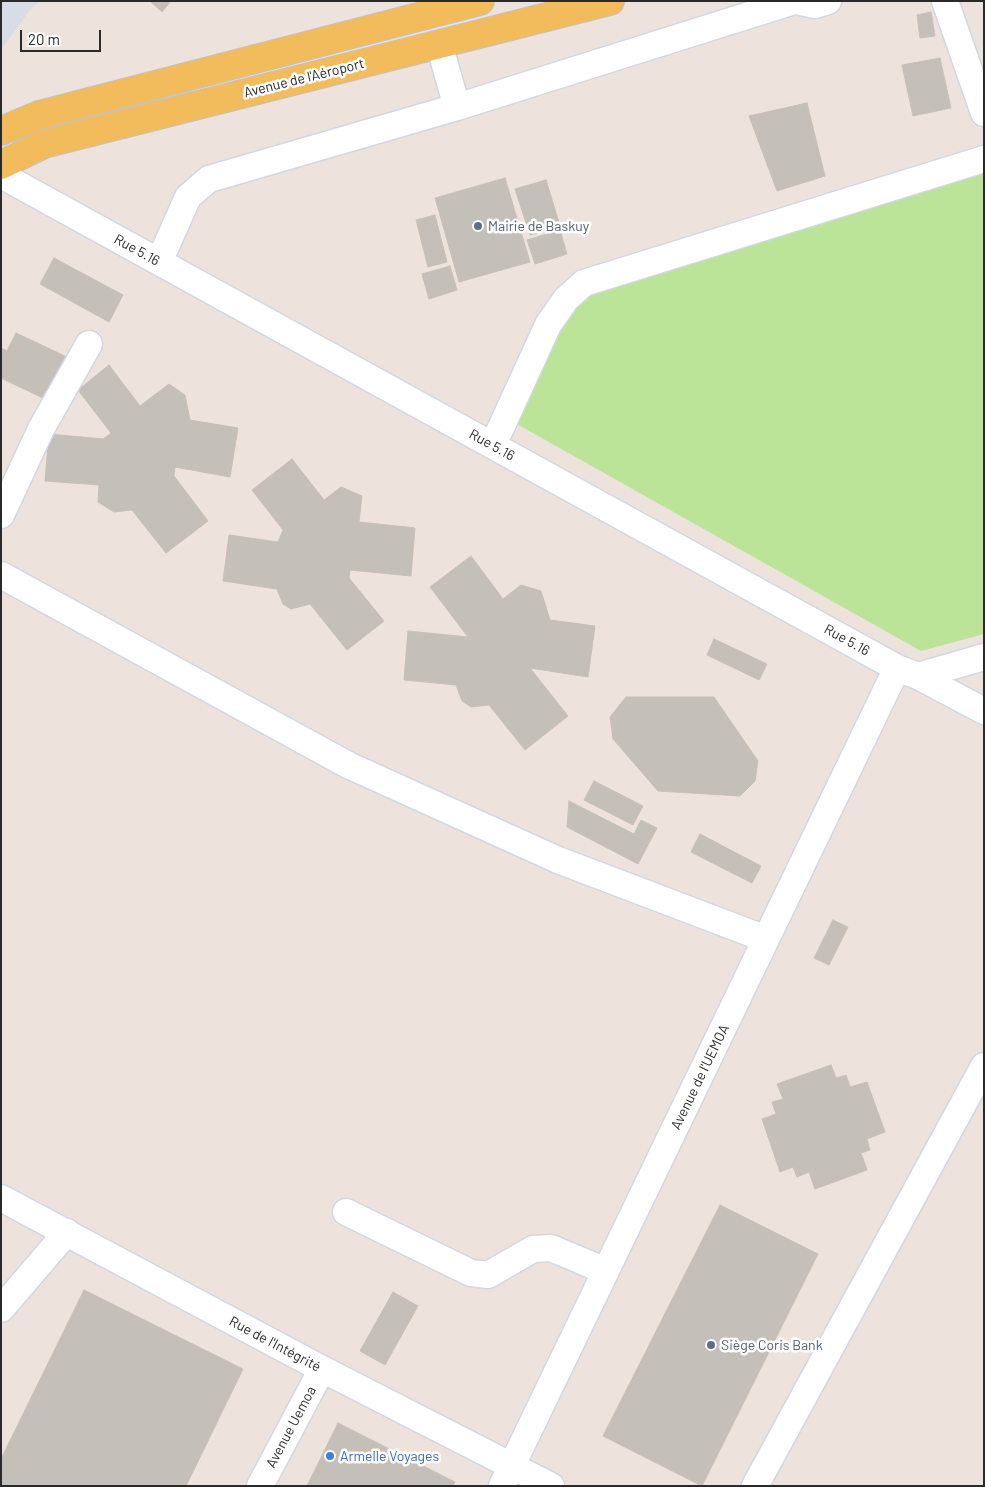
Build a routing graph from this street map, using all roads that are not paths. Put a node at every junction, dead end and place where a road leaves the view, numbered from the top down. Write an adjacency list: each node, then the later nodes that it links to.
1 (610, 1): 6 (main road, Avenue de l'Aéroport)
2 (795, 1): 3 (street); 8 (street)
3 (828, 1)
4 (945, 1): 9 (street)
5 (465, 3): 6 (main road); 10 (main road)
6 (467, 38): 7 (main road, Avenue de l'Aéroport)
7 (439, 44): 8 (street); 12 (main road, Avenue de l'Aéroport)
8 (457, 107): 14 (street)
9 (984, 113)
10 (1, 131)
11 (984, 159): 16 (street)
12 (1, 165)
13 (1, 175): 14 (street, Rue 5.16)
14 (159, 262): 16 (street, Rue 5.16)
15 (89, 344): 17 (street)
16 (493, 445): 20 (street, Rue 5.16)
17 (1, 515)
18 (1, 575): 22 (street)
19 (984, 657): 20 (street)
20 (908, 672): 21 (street, Rue 5.16); 22 (street, Avenue de l'UEMOA)
21 (984, 711)
22 (766, 939): 27 (street, Avenue de l'UEMOA)
23 (984, 1066): 33 (street)
24 (1, 1198): 26 (street, Rue de l'Intégrité)
25 (346, 1212): 27 (street)
26 (67, 1232): 28 (street); 29 (street, Rue de l'Intégrité)
27 (606, 1271): 30 (street, Avenue de l'UEMOA)
28 (1, 1309)
29 (322, 1369): 30 (street, Rue de l'Intégrité); 31 (street, Avenue Uemoa)
30 (507, 1476): 32 (street, Rue de l'Intégrité)
31 (260, 1486)
32 (551, 1486)
33 (755, 1486)

